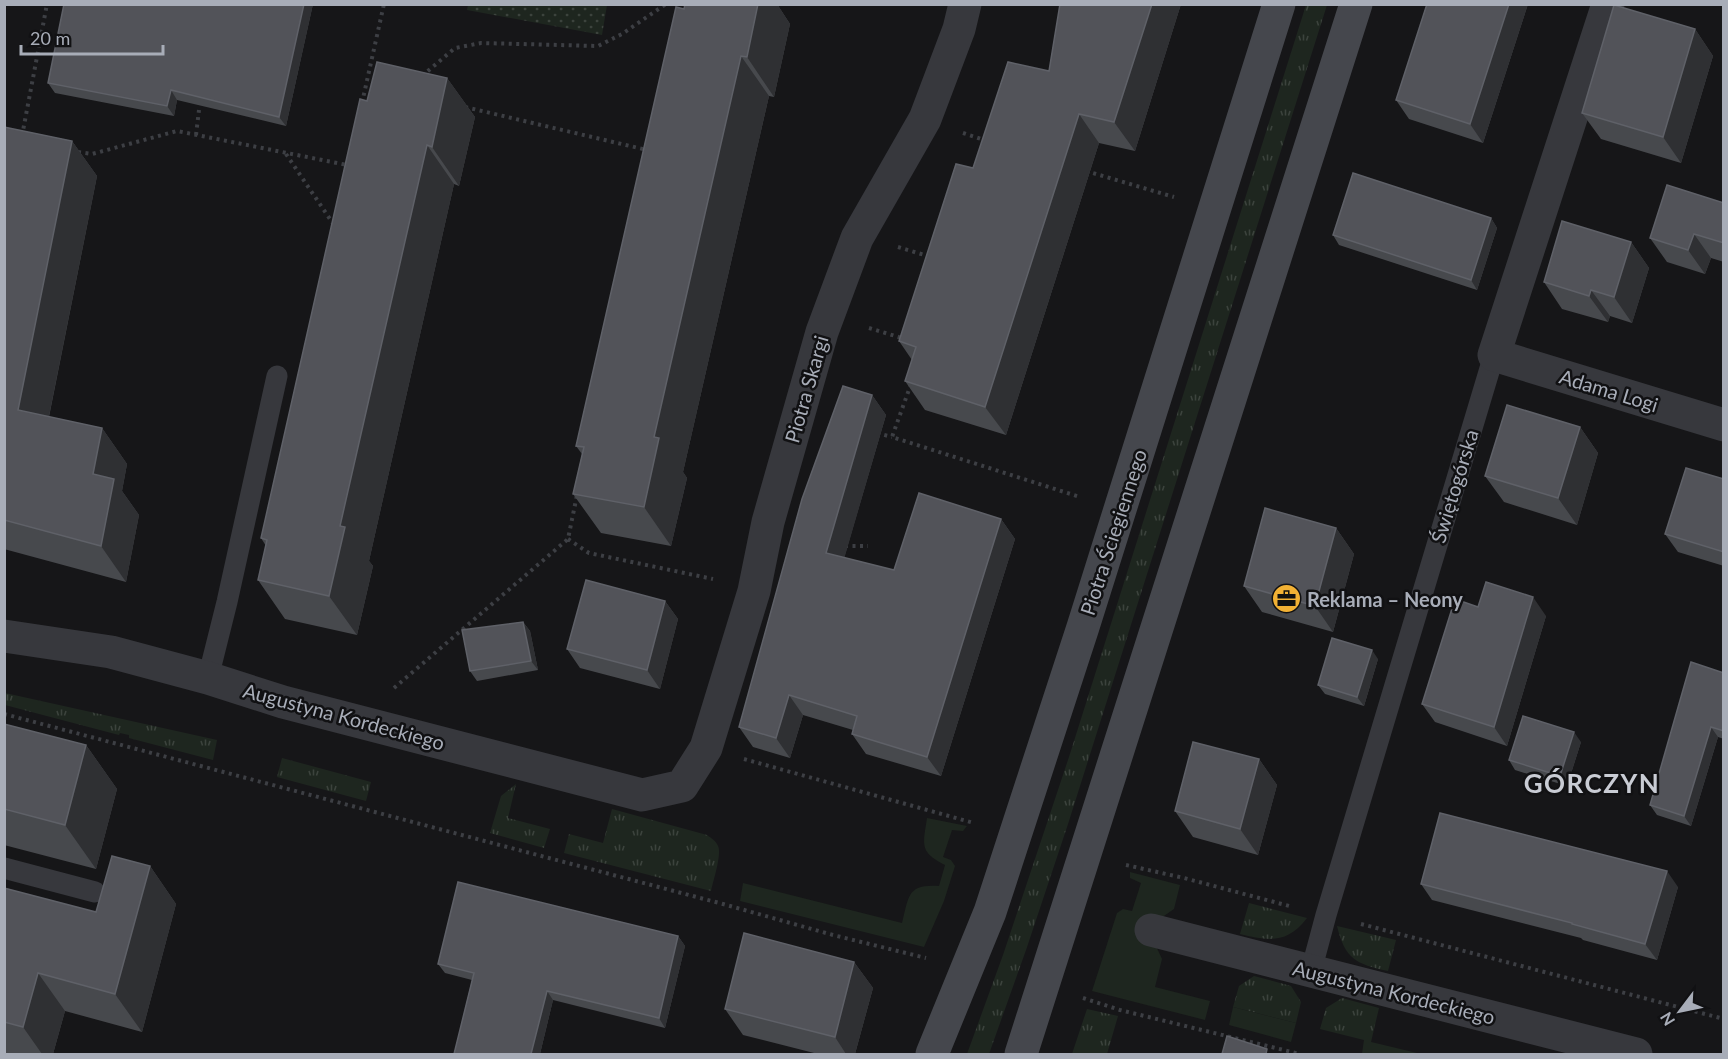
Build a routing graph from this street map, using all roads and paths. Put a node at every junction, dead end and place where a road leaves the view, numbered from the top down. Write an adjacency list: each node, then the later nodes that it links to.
1 (47, 4): 14 (path)
2 (384, 4): 10 (path)
3 (666, 4): 8 (path)
4 (965, 4): 43 (street, Piotra Skargi)
5 (1279, 4): 60 (main road, Piotra Ściegiennego)
6 (1356, 4): 61 (main road)
7 (1608, 4): 31 (street, Świętogórska)
8 (420, 78)
9 (459, 106): 17 (path)
10 (360, 109)
11 (199, 110): 13 (path)
12 (963, 133): 15 (path)
13 (196, 135): 16 (path); 18 (path)
14 (21, 142)
15 (996, 144)
16 (68, 150)
17 (650, 150)
18 (286, 153): 20 (path); 25 (path)
19 (350, 154): 20 (path)
20 (347, 165): 22 (path)
21 (1076, 167): 23 (path)
22 (345, 175)
23 (1178, 198)
24 (337, 215): 25 (path)
25 (334, 225): 26 (path)
26 (332, 237)
27 (891, 245): 28 (path)
28 (933, 258)
29 (864, 326): 30 (path)
30 (914, 343)
31 (1494, 355): 34 (street, Adama Logi); 54 (lane, Świętogórska)
32 (277, 376): 45 (lane)
33 (914, 376): 36 (path)
34 (1724, 425)
35 (578, 494): 37 (path)
36 (1084, 498)
37 (568, 539): 41 (path); 46 (path)
38 (836, 544): 39 (path)
39 (868, 546)
40 (714, 568): 41 (path)
41 (711, 579): 42 (path); 43 (path)
42 (708, 590)
43 (754, 591): 48 (street, Piotra Skargi)
44 (4, 636): 45 (street, Augustyna Kordeckiego)
45 (207, 678): 49 (street, Augustyna Kordeckiego)
46 (392, 690)
47 (4, 714): 56 (path)
48 (706, 748): 49 (street, Piotra Skargi); 50 (path)
49 (682, 786)
50 (981, 825)
51 (1122, 864): 54 (path)
52 (4, 868): 53 (lane)
53 (95, 892)
54 (1326, 915): 57 (lane, Świętogórska); 59 (path)
55 (1151, 930): 57 (street, Augustyna Kordeckiego)
56 (932, 959)
57 (1311, 970): 63 (street, Augustyna Kordeckiego)
58 (1080, 997): 62 (path)
59 (1724, 1018)
60 (932, 1054)
61 (1021, 1054)
62 (1299, 1054)
63 (1636, 1054)

